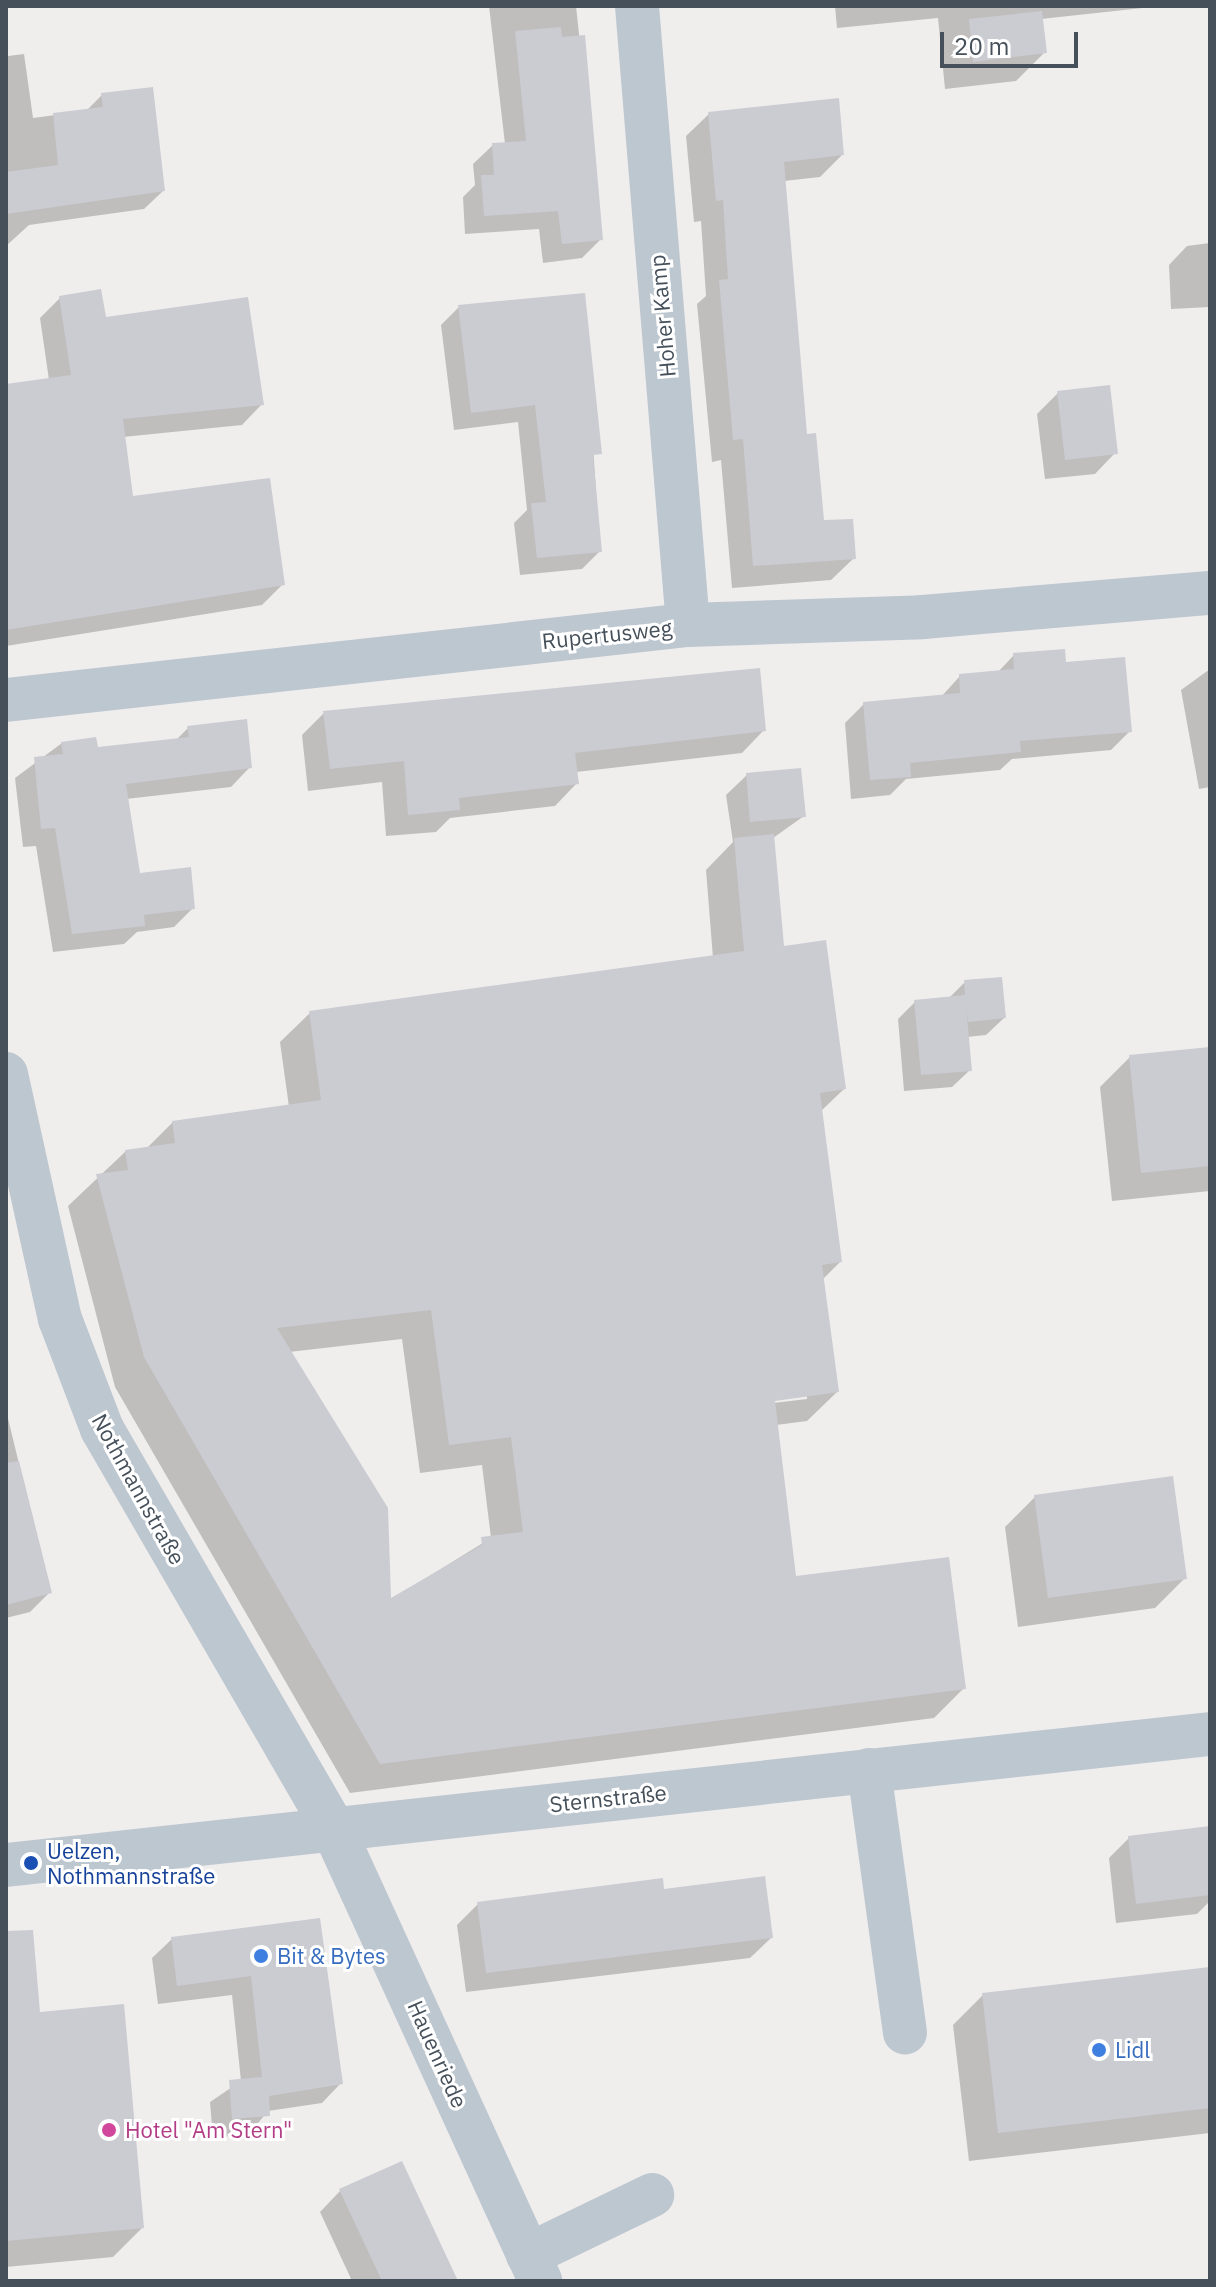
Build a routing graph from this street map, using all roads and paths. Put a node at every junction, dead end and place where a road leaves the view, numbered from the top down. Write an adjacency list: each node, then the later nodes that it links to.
1 (637, 6): 3 (street, Hoher Kamp)
2 (1210, 593): 3 (street, Rupertusweg)
3 (688, 625): 4 (street, Rupertusweg)
4 (6, 700)
5 (6, 1074): 8 (street, Nothmannstraße)
6 (1210, 1734): 7 (street, Sternstraße)
7 (869, 1770): 8 (street, Sternstraße); 10 (street)
8 (333, 1828): 9 (street, Sternstraße); 12 (street, Hauenriede)
9 (6, 1865)
10 (905, 2033)
11 (652, 2195): 12 (street)
12 (534, 2268)

